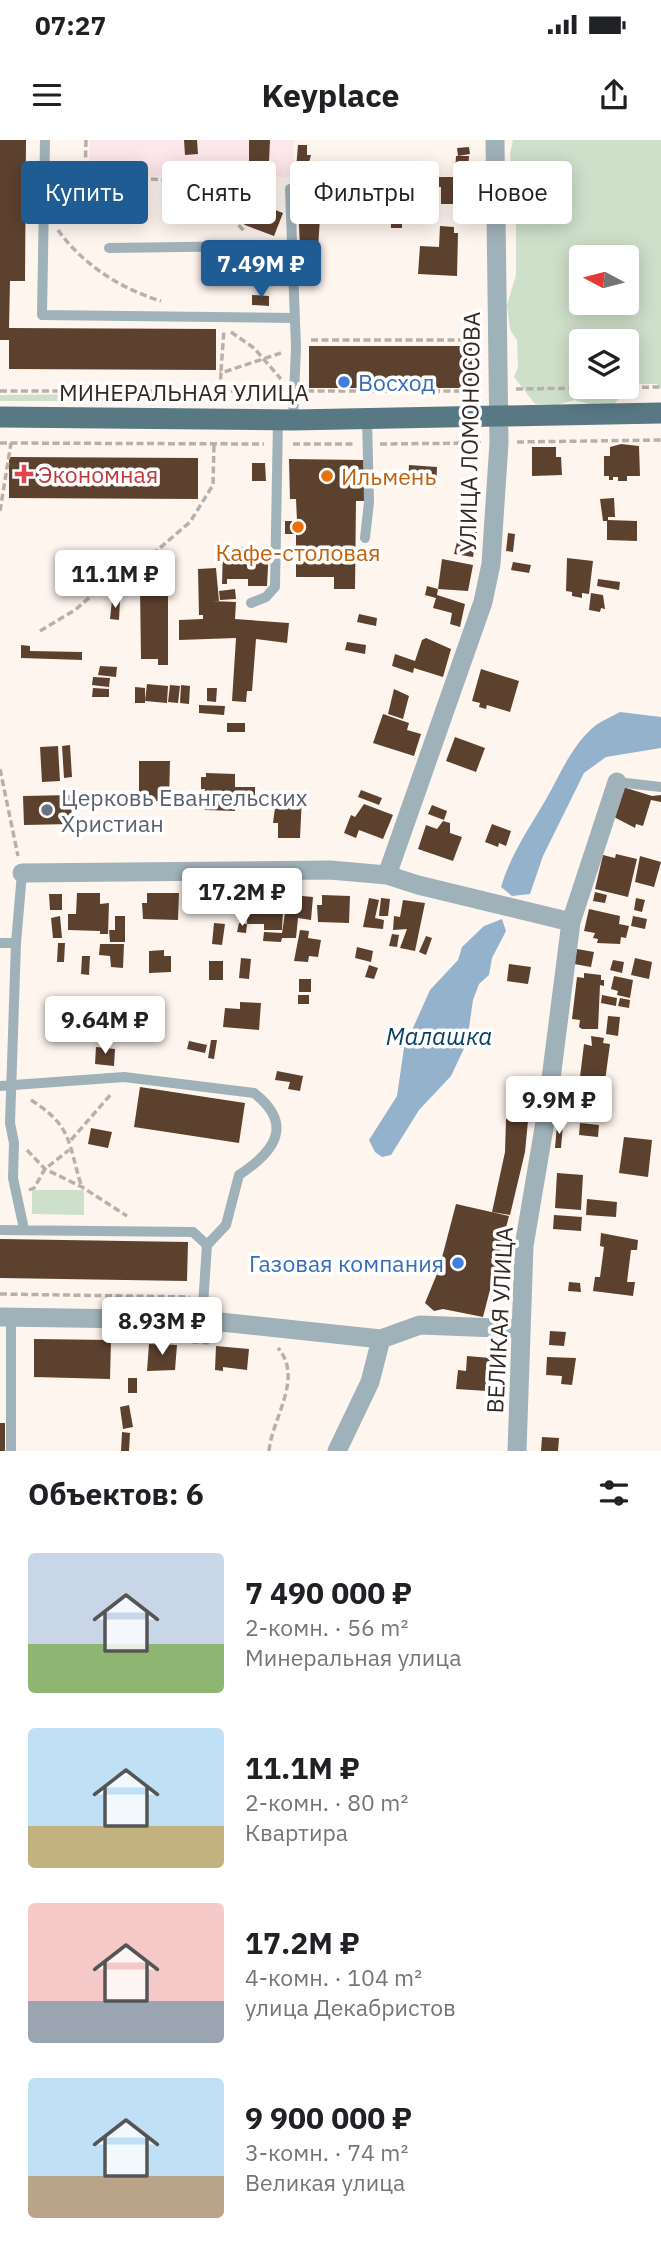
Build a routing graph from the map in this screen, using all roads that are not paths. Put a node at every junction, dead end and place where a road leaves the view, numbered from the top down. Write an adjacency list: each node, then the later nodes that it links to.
1 (45, 140): 6 (lane)
2 (495, 140): 8 (street, УЛИЦА ЛОМОНОСОВА)
3 (291, 224): 5 (lane)
4 (109, 248): 5 (lane)
5 (291, 257): 6 (lane)
6 (293, 318): 11 (lane)
7 (661, 413): 8 (main road, МИНЕРАЛЬНАЯ УЛИЦА)
8 (499, 416): 10 (main road, МИНЕРАЛЬНАЯ УЛИЦА); 17 (street, УЛИЦА ЛОМОНОСОВА)
9 (0, 417): 11 (main road, МИНЕРАЛЬНАЯ УЛИЦА)
10 (367, 419): 11 (main road, МИНЕРАЛЬНАЯ УЛИЦА); 12 (lane)
11 (286, 420): 13 (lane)
12 (365, 538)
13 (251, 603)
14 (617, 782): 15 (lane); 18 (street, ВЕЛИКАЯ УЛИЦА)
15 (661, 787)
16 (22, 873): 17 (street); 20 (lane)
17 (387, 875): 18 (street)
18 (571, 922): 29 (street, ВЕЛИКАЯ УЛИЦА)
19 (0, 943): 20 (lane)
20 (16, 943): 21 (lane)
21 (5, 1086): 23 (lane); 26 (lane)
22 (0, 1110): 23 (lane)
23 (10, 1123): 24 (lane)
24 (24, 1229): 25 (lane); 26 (lane)
25 (0, 1230)
26 (207, 1245): 28 (lane)
27 (6, 1317): 28 (street); 31 (lane)
28 (202, 1320): 30 (street)
29 (520, 1329): 30 (street); 33 (street, ВЕЛИКАЯ УЛИЦА)
30 (381, 1339): 32 (street)
31 (12, 1451)
32 (337, 1451)
33 (517, 1451)

